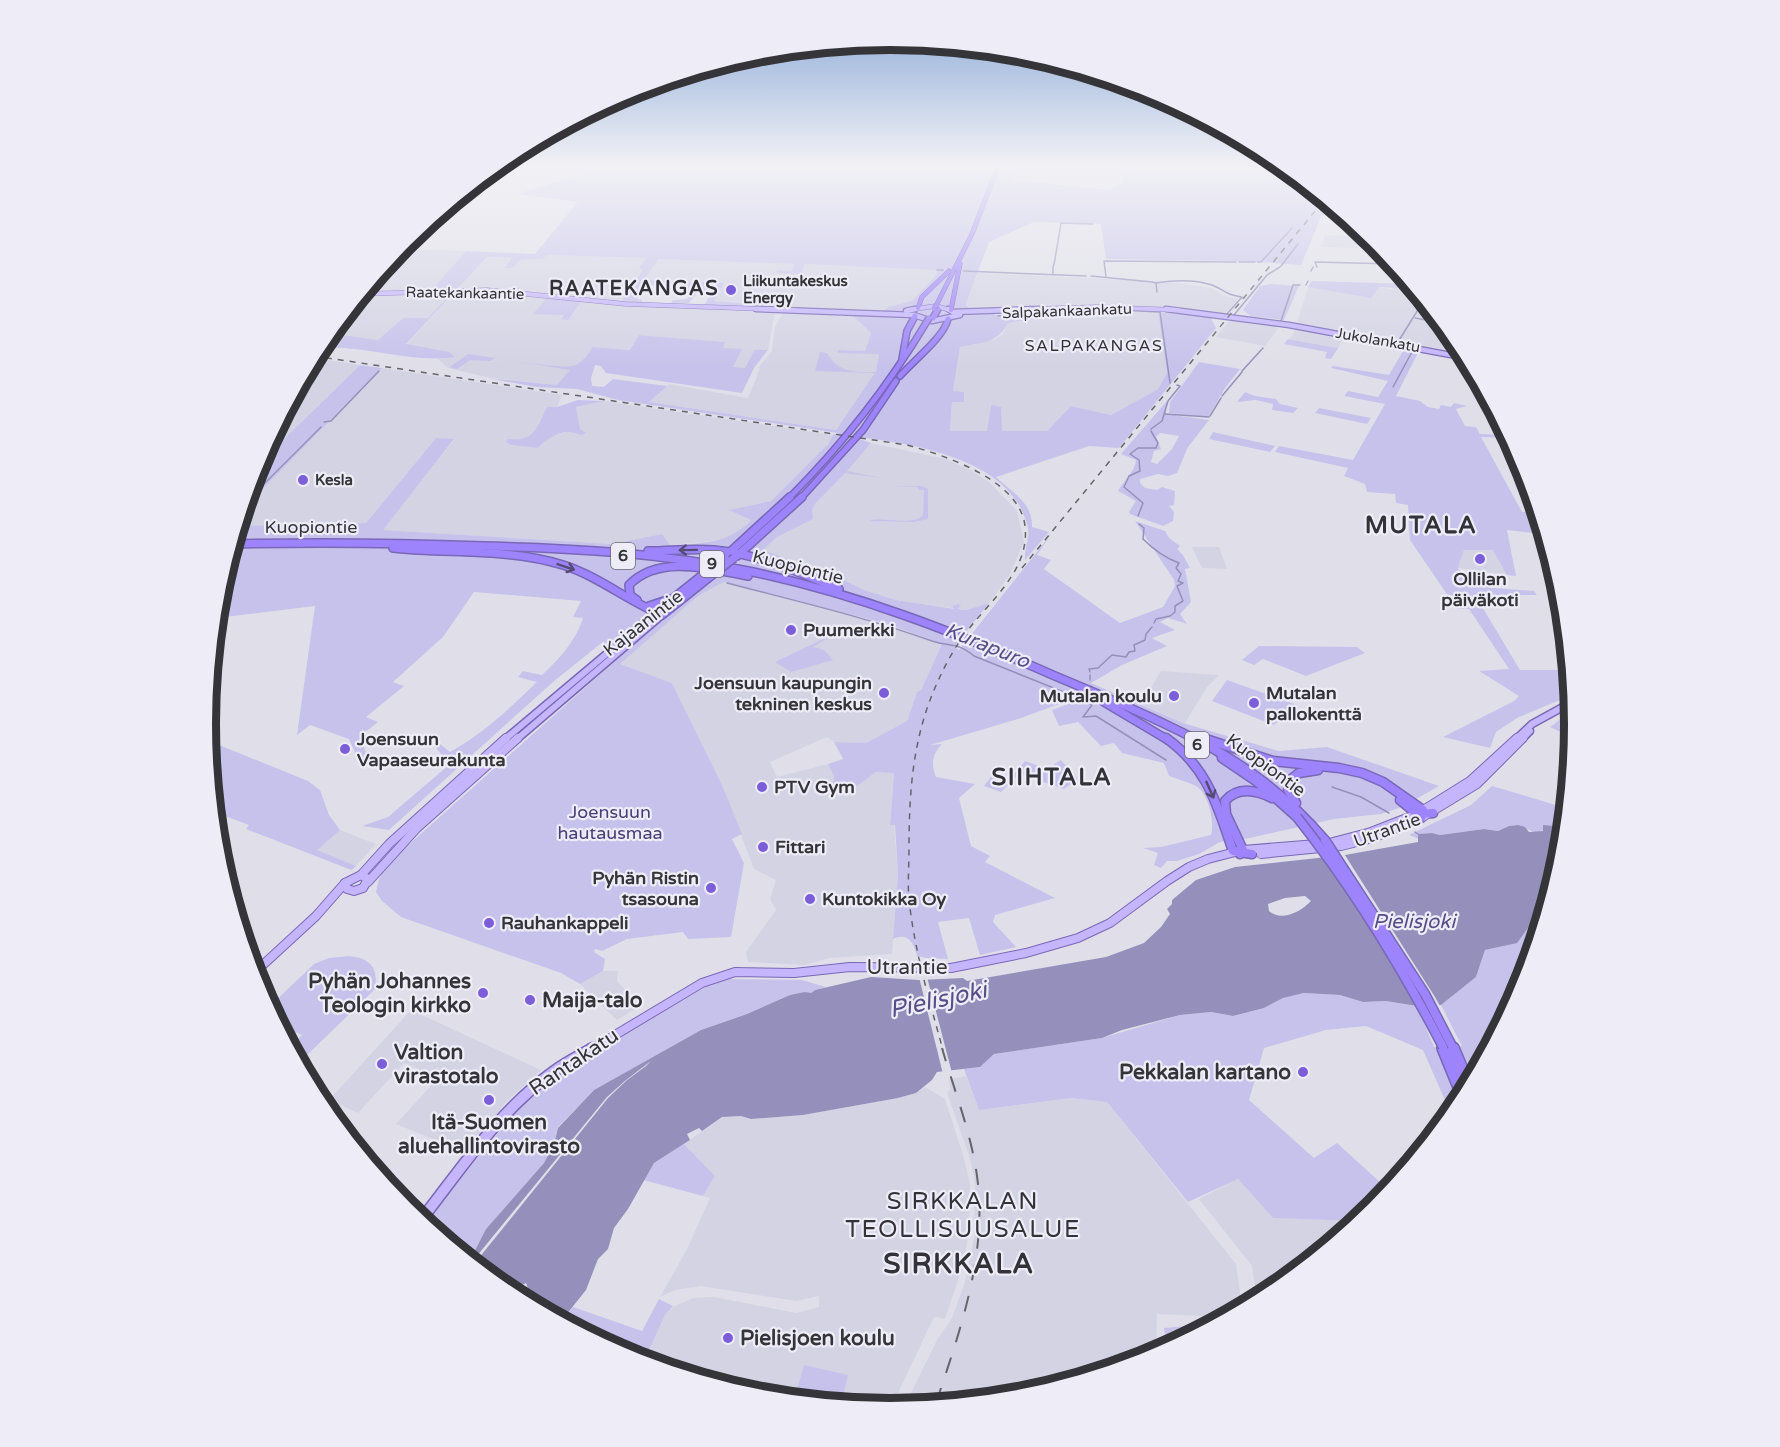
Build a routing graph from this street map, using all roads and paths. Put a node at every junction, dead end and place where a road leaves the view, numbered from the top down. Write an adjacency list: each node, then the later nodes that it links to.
1 (972, 232): 3 (highway, Kajaanintie)
2 (974, 232): 3 (highway, Kajaanintie)
3 (958, 264): 5 (highway); 7 (highway); 13 (highway, Kajaanintie)
4 (371, 293): 6 (main road, Raatekankaantie)
5 (917, 308): 6 (main road, Raatekankaantie); 7 (main road, Salpakankaankatu); 9 (main road)
6 (747, 309): 9 (main road, Raatekankaantie)
7 (952, 311): 8 (main road, Salpakankaankatu); 10 (main road)
8 (1184, 311): 10 (main road, Salpakankaankatu); 11 (main road, Salpakankaankatu)
9 (914, 315): 10 (main road, Salpakankaankatu); 13 (highway)
10 (949, 318): 13 (highway)
11 (1289, 325): 12 (main road, Jukolankatu)
12 (1454, 356)
13 (898, 375): 14 (highway, Kajaanintie); 19 (highway, Kajaanintie)
14 (829, 468): 15 (highway); 19 (highway, Kajaanintie)
15 (835, 473)
16 (240, 545): 18 (highway, Kuopiontie / 9)
17 (240, 545): 20 (highway, Kuopiontie / 9)
18 (386, 547): 21 (highway, Kuopiontie / 9); 30 (highway, one-way to 30)
19 (742, 547): 22 (highway); 23 (highway, Kajaanintie); 24 (highway)
20 (538, 548): 22 (highway, one-way to 20); 29 (highway, Kuopiontie / 9)
21 (478, 549): 26 (highway, Kuopiontie / 6)
22 (718, 551): 23 (highway)
23 (732, 556): 24 (highway, 6); 25 (highway, Kajaanintie, bridge)
24 (751, 557): 29 (highway, 6)
25 (709, 574): 27 (highway, Kajaanintie); 30 (highway, Kajaanintie)
26 (767, 579): 28 (highway, 6); 31 (highway, Kuopiontie / 6)
27 (680, 594): 28 (highway); 30 (highway, Kajaanintie)
28 (649, 606): 30 (highway, 6)
29 (882, 608): 34 (highway, Kuopiontie / 6)
30 (661, 613): 41 (main road, Kajaanintie); 42 (main road, Kajaanintie)
31 (1102, 701): 35 (highway, Kuopiontie / 6); 39 (highway, one-way to 39)
32 (1564, 707): 38 (main road, Utrantie)
33 (1564, 708): 36 (main road, Utrantie)
34 (1162, 723): 37 (highway, Kuopiontie / 6); 38 (highway)
35 (1284, 803): 37 (highway, Kuopiontie / 6); 39 (highway)
36 (1433, 813): 38 (highway)
37 (1301, 814): 38 (highway); 48 (highway, 6, bridge)
38 (1421, 814): 39 (main road, Utrantie); 40 (main road, Utrantie)
39 (1239, 853): 40 (highway); 47 (main road, Utrantie)
40 (1252, 854)
41 (361, 875): 42 (main road); 43 (main road)
42 (368, 882): 44 (main road)
43 (345, 883): 44 (main road); 45 (main road)
44 (352, 891): 45 (main road)
45 (316, 916): 46 (main road)
46 (262, 967)
47 (735, 972): 51 (main road, Rantakatu)
48 (1448, 1046): 49 (highway, 6); 50 (highway, 6)
49 (1463, 1077)
50 (1459, 1084)
51 (427, 1213)

